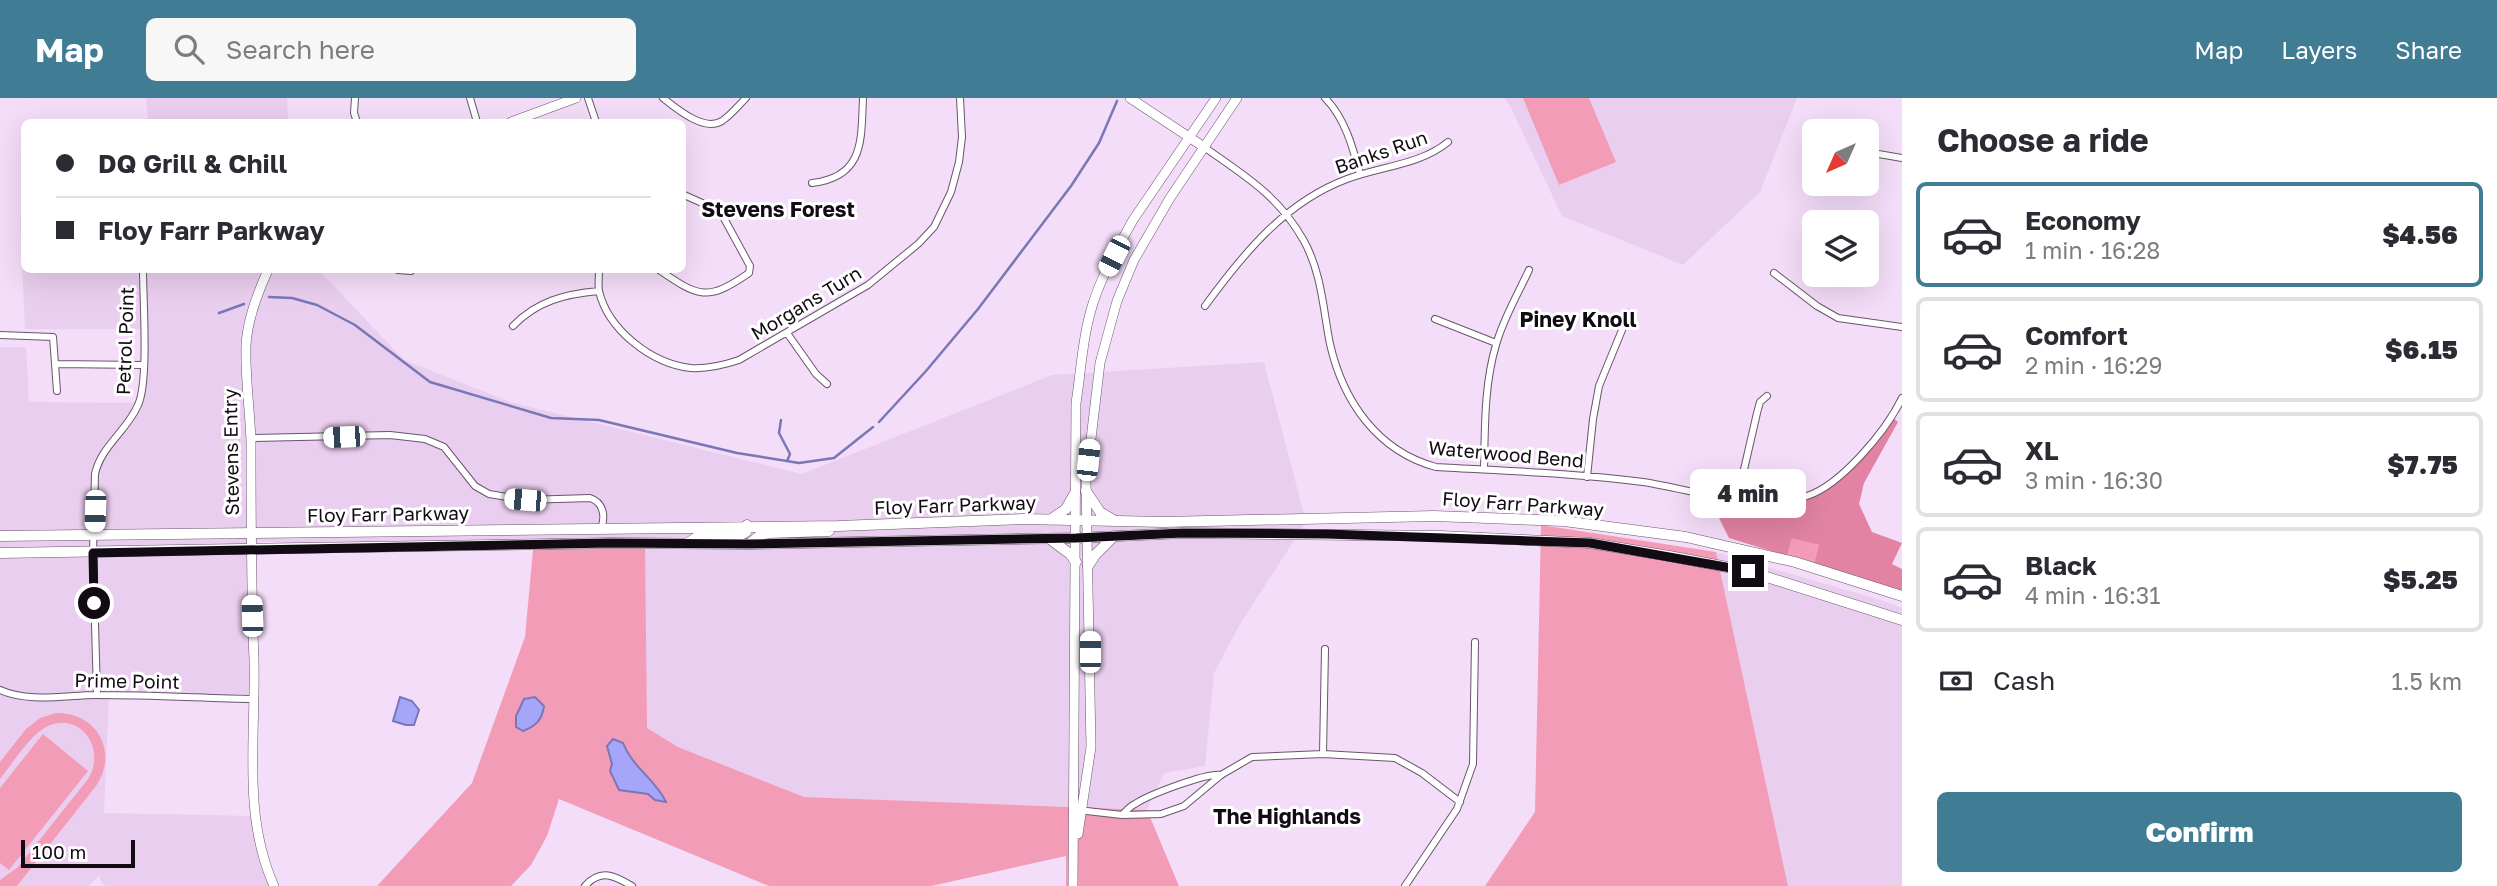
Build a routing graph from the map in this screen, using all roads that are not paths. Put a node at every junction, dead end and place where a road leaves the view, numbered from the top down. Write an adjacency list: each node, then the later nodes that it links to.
1 (355, 98): 13 (street)
2 (470, 98): 14 (street)
3 (576, 98): 15 (street)
4 (588, 98): 16 (street)
5 (663, 98): 6 (street)
6 (746, 98)
7 (863, 98): 23 (street)
8 (960, 98): 38 (street, Morgans Turn)
9 (1130, 98): 17 (street)
10 (1216, 98): 17 (street)
11 (1237, 98): 19 (street)
12 (1325, 98): 22 (street)
13 (356, 119)
14 (476, 119)
15 (519, 119)
16 (595, 119)
17 (1189, 138): 19 (street); 50 (street)
18 (1448, 142): 22 (street, Banks Run)
19 (1204, 148): 25 (street, Waterwood Bend); 50 (street)
20 (1880, 154): 21 (street)
21 (1902, 158)
22 (1360, 174): 25 (street, Banks Run)
23 (812, 183)
24 (686, 196): 30 (street)
25 (1287, 214): 33 (street, Banks Run); 48 (street, Waterwood Bend)
26 (1529, 270): 40 (street)
27 (143, 273): 42 (street, Petrol Point)
28 (267, 273): 47 (street, Stevens Entry)
29 (599, 273): 32 (street, Morgans Turn)
30 (664, 273)
31 (1774, 273): 37 (street)
32 (599, 291): 36 (street); 38 (street, Morgans Turn)
33 (1205, 306)
34 (1629, 313): 49 (street)
35 (1435, 319): 40 (street)
36 (513, 326)
37 (1902, 327)
38 (787, 333): 43 (street)
39 (0, 335): 41 (street)
40 (1496, 343): 48 (street)
41 (56, 364): 42 (street); 44 (street)
42 (143, 365): 61 (street, Petrol Point)
43 (827, 384)
44 (57, 391)
45 (1767, 396): 51 (street)
46 (1902, 398): 51 (street, Waterwood Bend)
47 (251, 439): 58 (street); 59 (street, Stevens Entry)
48 (1484, 469): 49 (street, Waterwood Bend)
49 (1587, 477): 51 (street, Waterwood Bend)
50 (1081, 492): 52 (main road); 53 (street); 54 (street); 55 (main road)
51 (1737, 500)
52 (1050, 520): 53 (main road, Floy Farr Parkway); 57 (main road, Floy Farr Parkway)
53 (1076, 520): 54 (main road, Floy Farr Parkway); 65 (street)
54 (1088, 520): 55 (main road, Floy Farr Parkway); 63 (street)
55 (1116, 521): 73 (main road, Floy Farr Parkway)
56 (747, 525): 57 (main road, Floy Farr Parkway); 58 (main road, Floy Farr Parkway); 66 (main road)
57 (838, 526): 67 (main road)
58 (601, 528): 59 (main road, Floy Farr Parkway)
59 (250, 533): 61 (main road, Floy Farr Parkway); 68 (street, Stevens Entry)
60 (0, 536): 61 (main road, Floy Farr Parkway)
61 (94, 536): 70 (street, Petrol Point)
62 (1115, 536): 63 (main road, Floy Farr Parkway); 72 (main road); 74 (main road, Floy Farr Parkway)
63 (1088, 537): 65 (main road, Floy Farr Parkway); 72 (street)
64 (1050, 538): 65 (main road, Floy Farr Parkway); 67 (main road, Floy Farr Parkway); 71 (main road)
65 (1076, 538): 71 (street)
66 (687, 544): 67 (main road, Floy Farr Parkway); 68 (main road, Floy Farr Parkway)
67 (749, 544)
68 (250, 549): 70 (main road, Floy Farr Parkway); 81 (street, Stevens Entry)
69 (0, 553): 70 (main road, Floy Farr Parkway)
70 (93, 553): 80 (street, Petrol Point)
71 (1076, 562): 76 (street)
72 (1088, 566): 75 (street)
73 (1902, 596)
74 (1902, 620)
75 (1089, 629): 76 (street); 85 (street)
76 (1076, 631): 85 (street)
77 (1475, 642): 84 (street)
78 (1325, 649): 82 (street)
79 (0, 690): 80 (street, Prime Point)
80 (97, 695): 81 (street, Prime Point)
81 (255, 699): 87 (street, Stevens Entry)
82 (1323, 754): 83 (street); 84 (street)
83 (1221, 775): 86 (street); 86 (street)
84 (1460, 802): 91 (street)
85 (1078, 810): 86 (street); 90 (street)
86 (1122, 815)
87 (274, 886)
88 (586, 886): 89 (street)
89 (629, 886)
90 (1073, 886)
91 (1405, 886)

